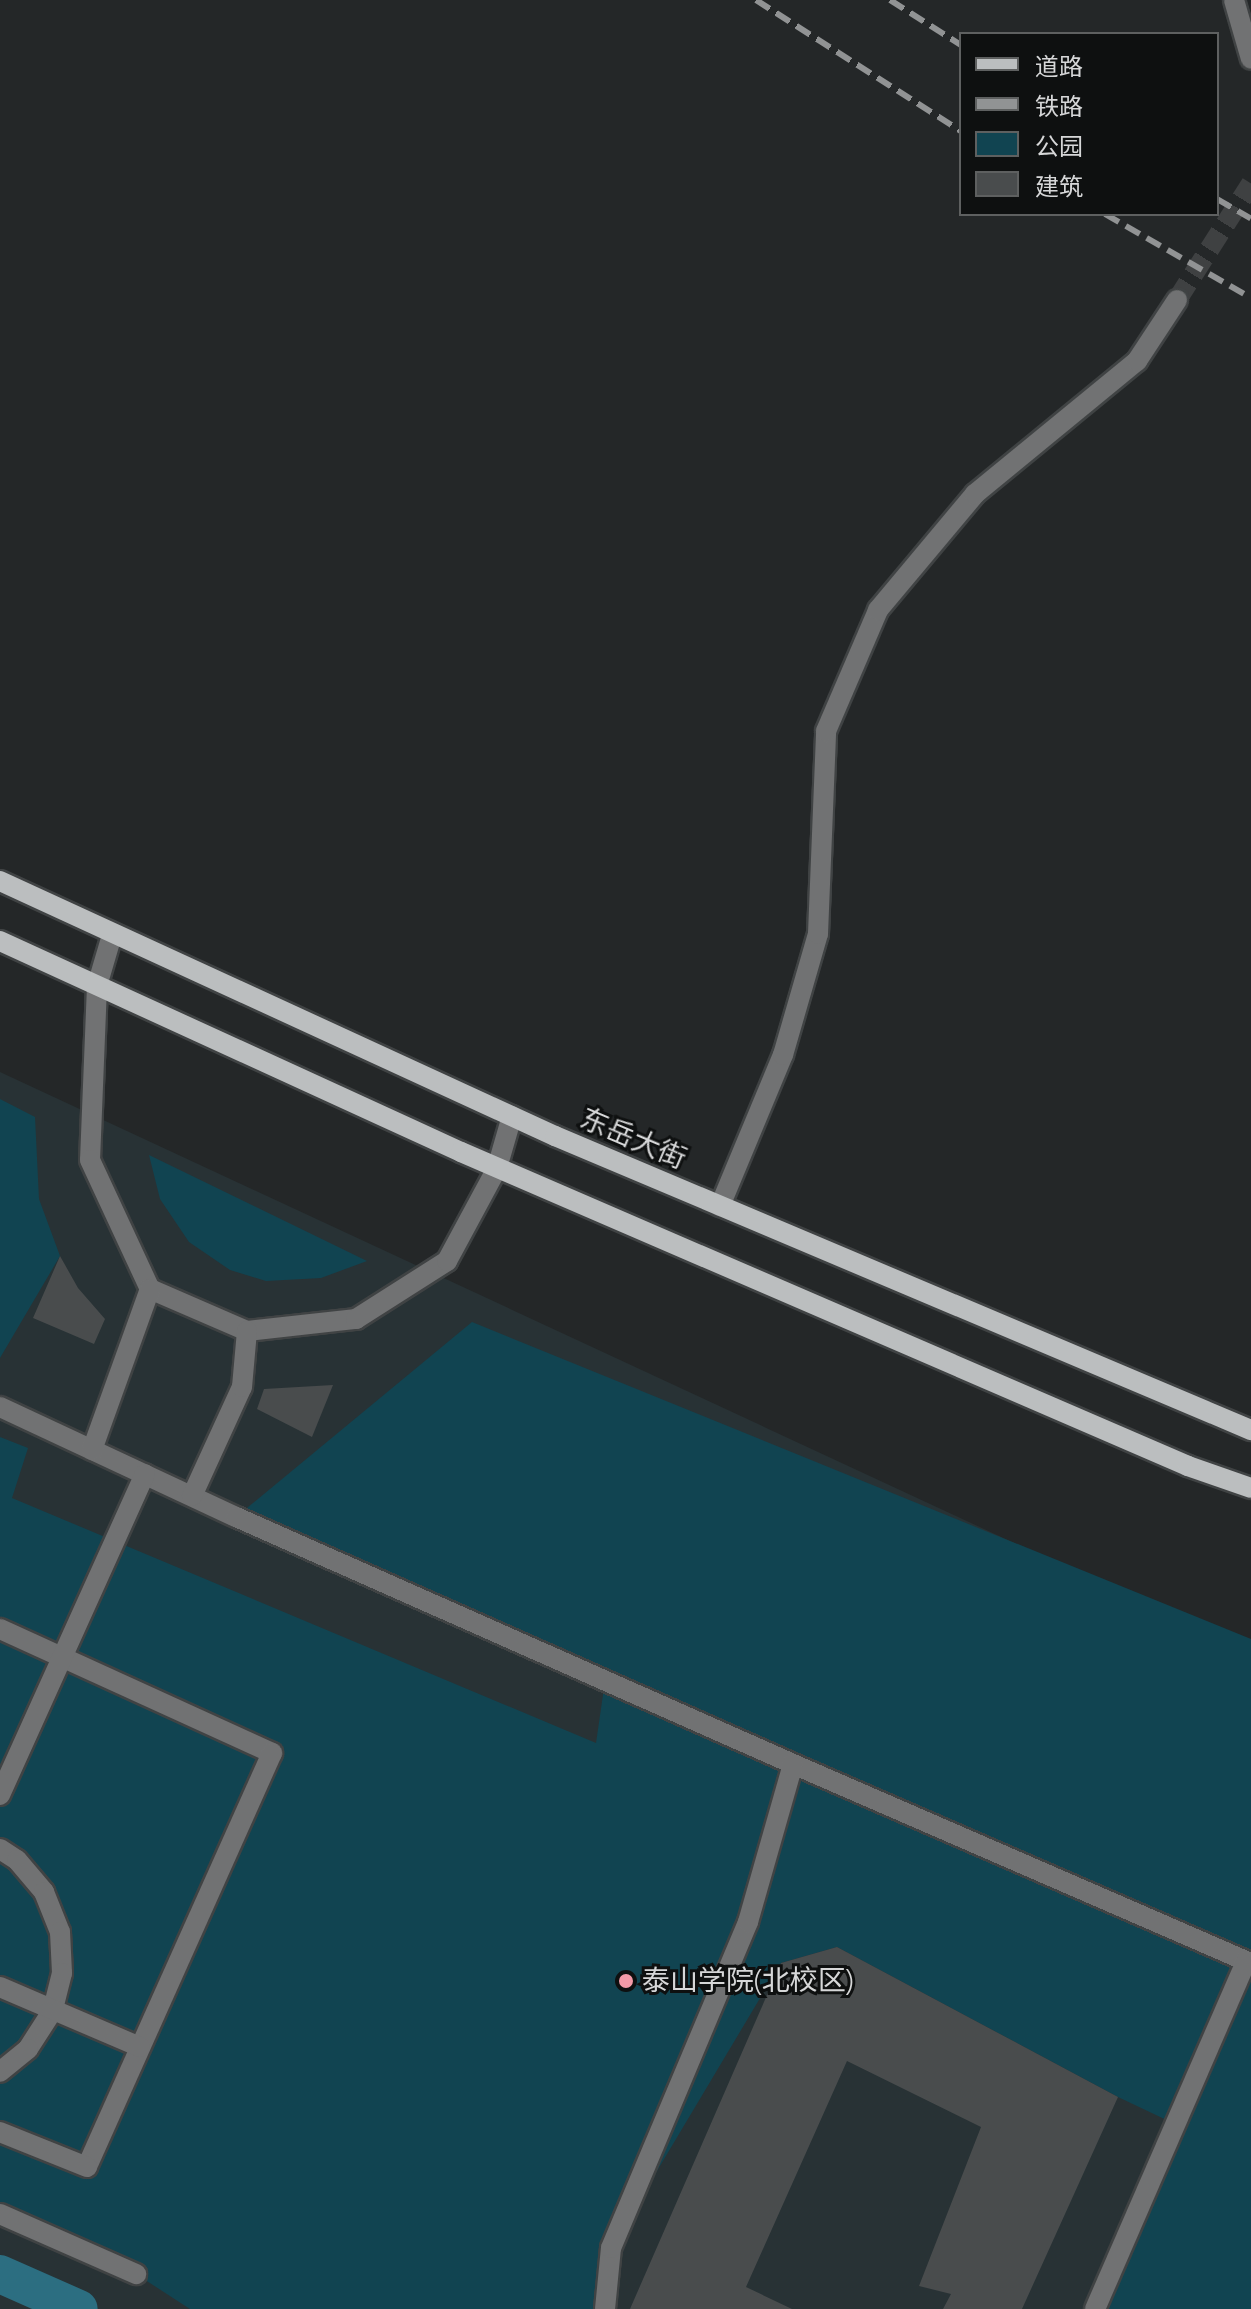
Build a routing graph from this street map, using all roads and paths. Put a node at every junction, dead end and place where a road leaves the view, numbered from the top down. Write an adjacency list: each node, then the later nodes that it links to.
1 (1234, 0): 2 (street)
2 (1251, 59)
3 (1177, 300): 10 (street)
4 (0, 881): 5 (main road, 东岳大街)
5 (112, 935): 7 (street); 8 (main road, 东岳大街)
6 (0, 941): 7 (main road)
7 (97, 986): 9 (main road); 11 (street)
8 (512, 1116): 9 (street); 10 (main road, 东岳大街)
9 (497, 1168): 12 (street); 17 (main road)
10 (720, 1206): 14 (main road, 东岳大街)
11 (150, 1289): 12 (street); 15 (street)
12 (247, 1331): 18 (street)
13 (0, 1407): 15 (street)
14 (1251, 1430)
15 (92, 1450): 16 (street)
16 (145, 1474): 18 (street); 20 (street)
17 (1251, 1488)
18 (192, 1496): 21 (street)
19 (0, 1629): 20 (street)
20 (62, 1657): 22 (street); 27 (street)
21 (793, 1764): 24 (street); 32 (street)
22 (0, 1795)
23 (0, 1849): 26 (street)
24 (1249, 1962): 33 (street)
25 (0, 1987): 26 (street)
26 (53, 2010): 27 (street); 28 (street)
27 (140, 2047): 29 (street)
28 (0, 2072)
29 (0, 2132)
30 (0, 2214): 31 (street)
31 (136, 2274)
32 (605, 2309)
33 (1095, 2309)

